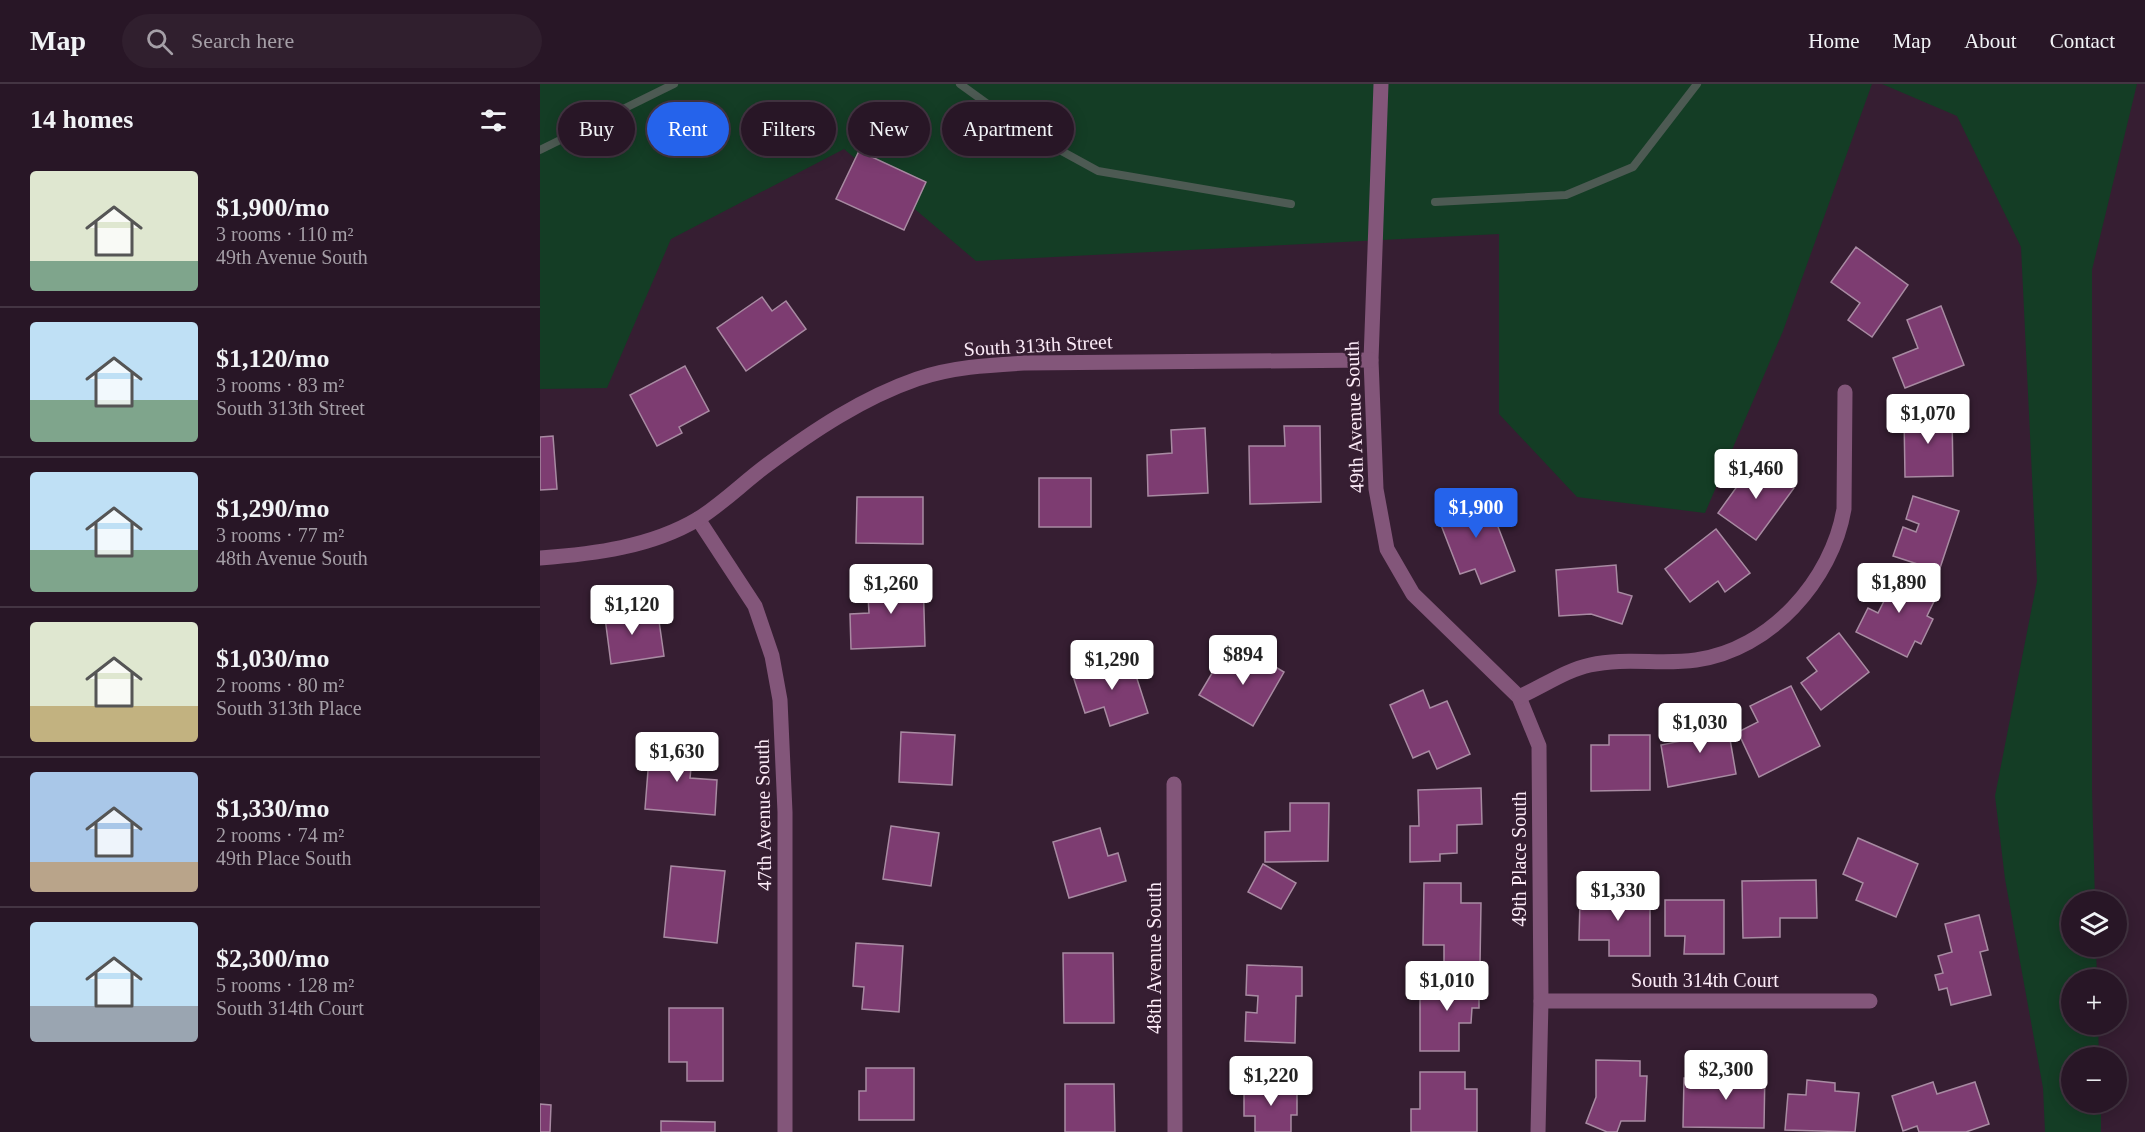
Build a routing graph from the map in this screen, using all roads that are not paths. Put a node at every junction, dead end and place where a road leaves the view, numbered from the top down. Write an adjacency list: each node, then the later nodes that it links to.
1 (1381, 84): 2 (street, 49th Avenue South)
2 (1371, 360): 4 (street, South 313th Street); 6 (street, 49th Avenue South)
3 (1845, 392): 6 (street)
4 (698, 519): 5 (street, South 313th Street); 10 (street, 47th Avenue South)
5 (540, 558)
6 (1519, 697): 8 (street, 49th Place South)
7 (1174, 784): 11 (street, 48th Avenue South)
8 (1541, 1001): 9 (street, South 314th Court); 12 (street, 49th Place South)
9 (1870, 1001)
10 (785, 1132)
11 (1175, 1132)
12 (1538, 1132)

